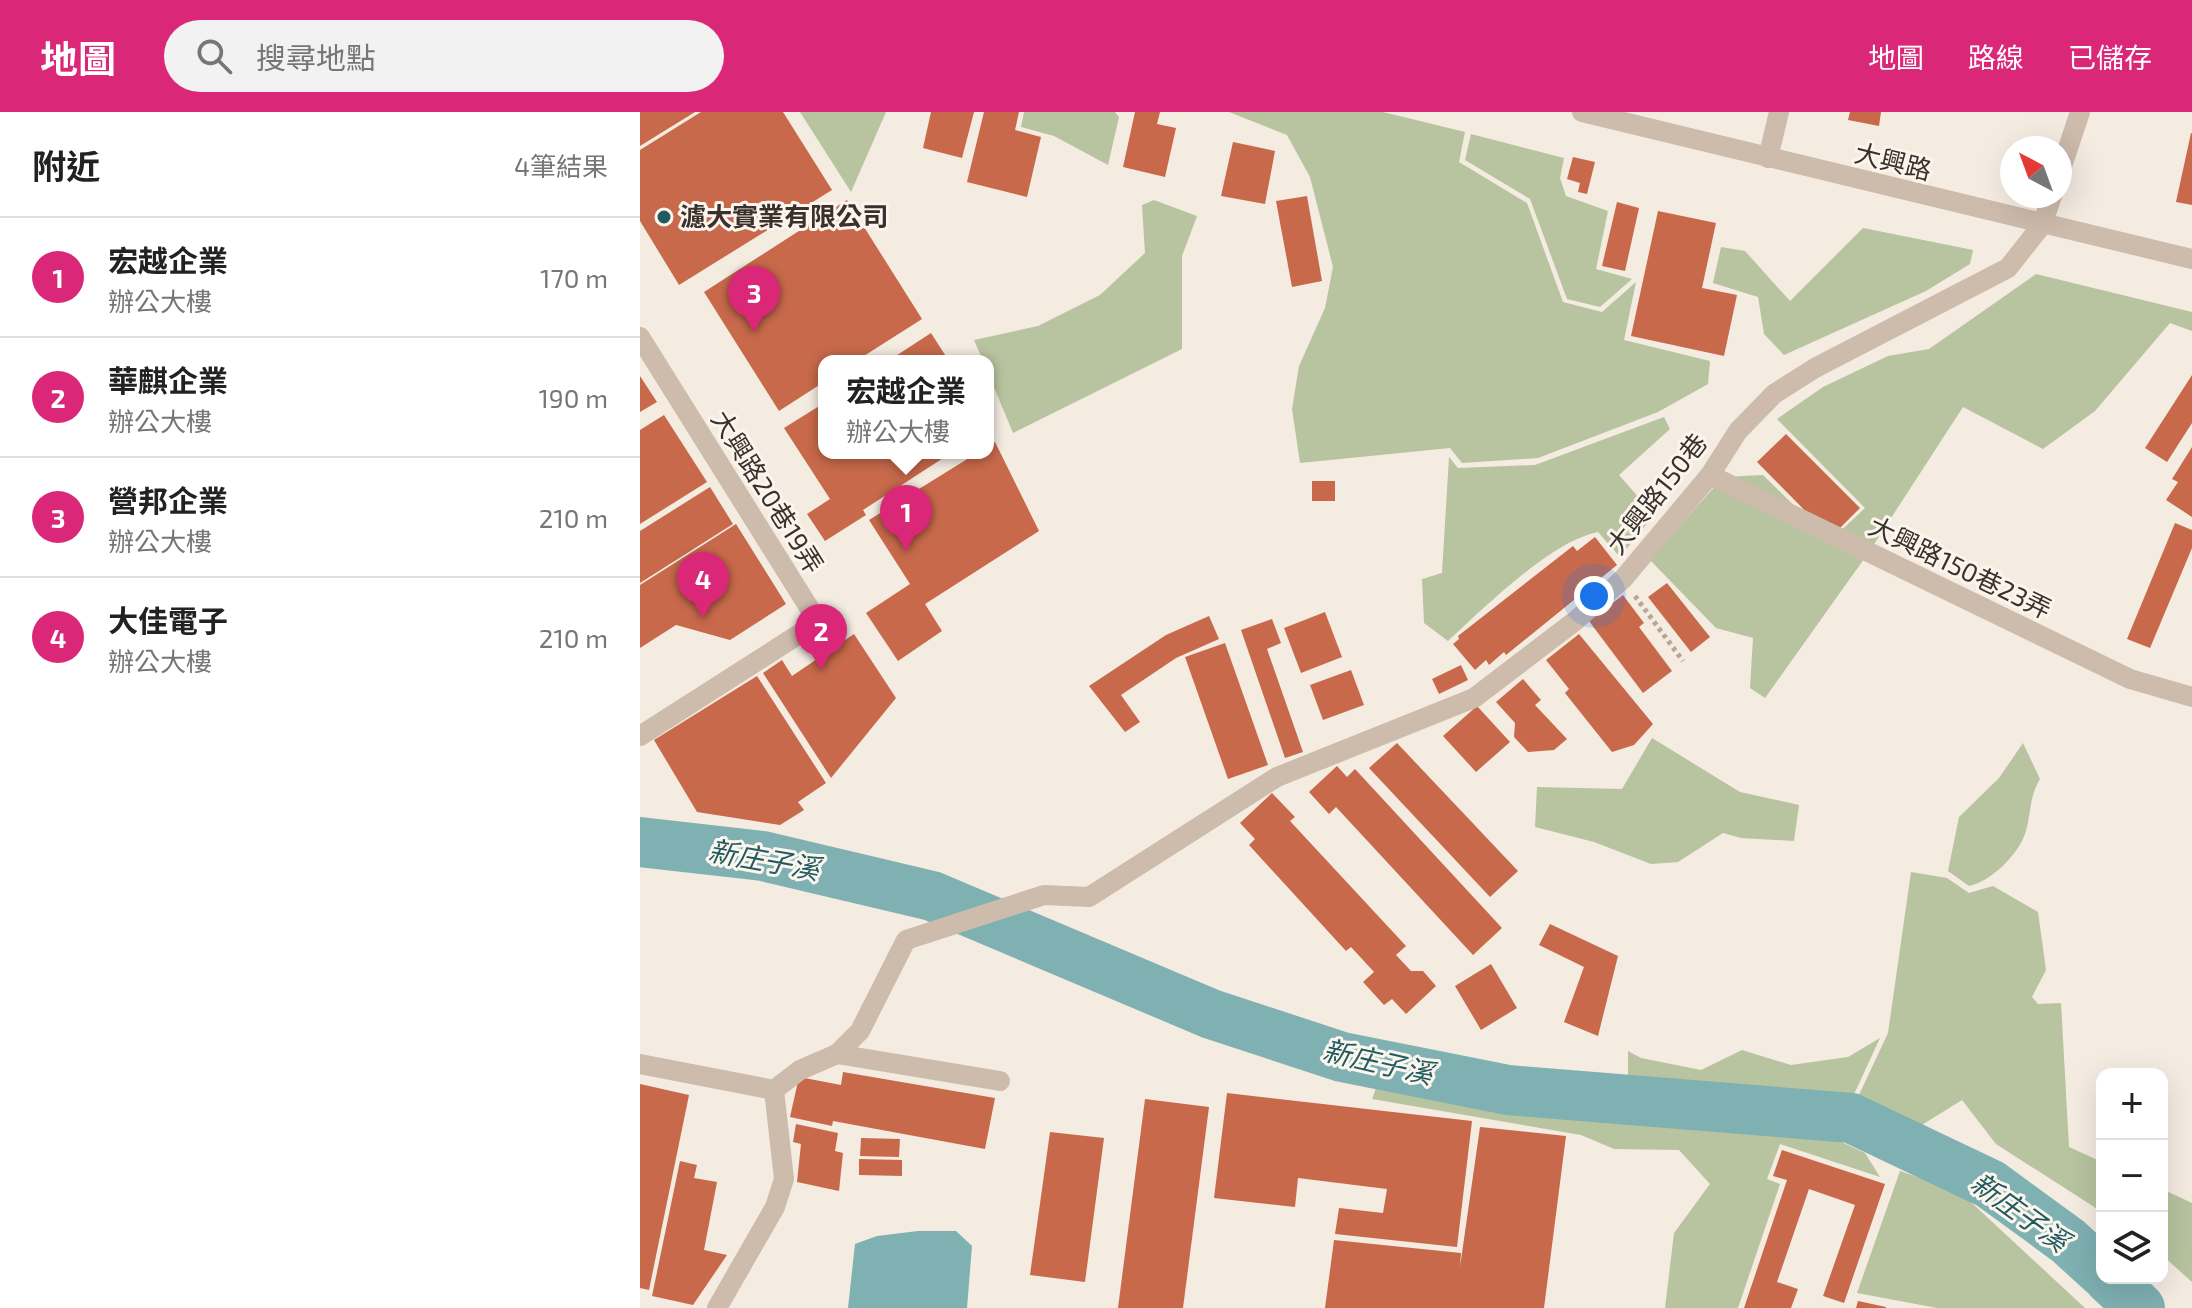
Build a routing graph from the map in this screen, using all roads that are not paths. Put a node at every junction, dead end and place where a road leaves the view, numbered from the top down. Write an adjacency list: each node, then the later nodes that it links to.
1 (1582, 112): 5 (street, 大興路)
2 (1779, 112): 5 (street)
3 (2080, 112): 4 (street)
4 (2072, 136)
5 (1768, 158): 7 (street, 大興路)
6 (2048, 208): 7 (street, 大興路150巷)
7 (2042, 225): 8 (street, 大興路); 10 (street, 大興路150巷)
8 (2192, 259)
9 (640, 337): 12 (street, 大興路20巷19弄)
10 (1710, 475): 11 (street, 大興路150巷23弄); 13 (street, 大興路150巷)
11 (2192, 697)
12 (640, 736)
13 (837, 1054): 15 (street); 16 (street)
14 (640, 1064): 16 (street)
15 (1000, 1081)
16 (774, 1090): 17 (street)
17 (717, 1308)

